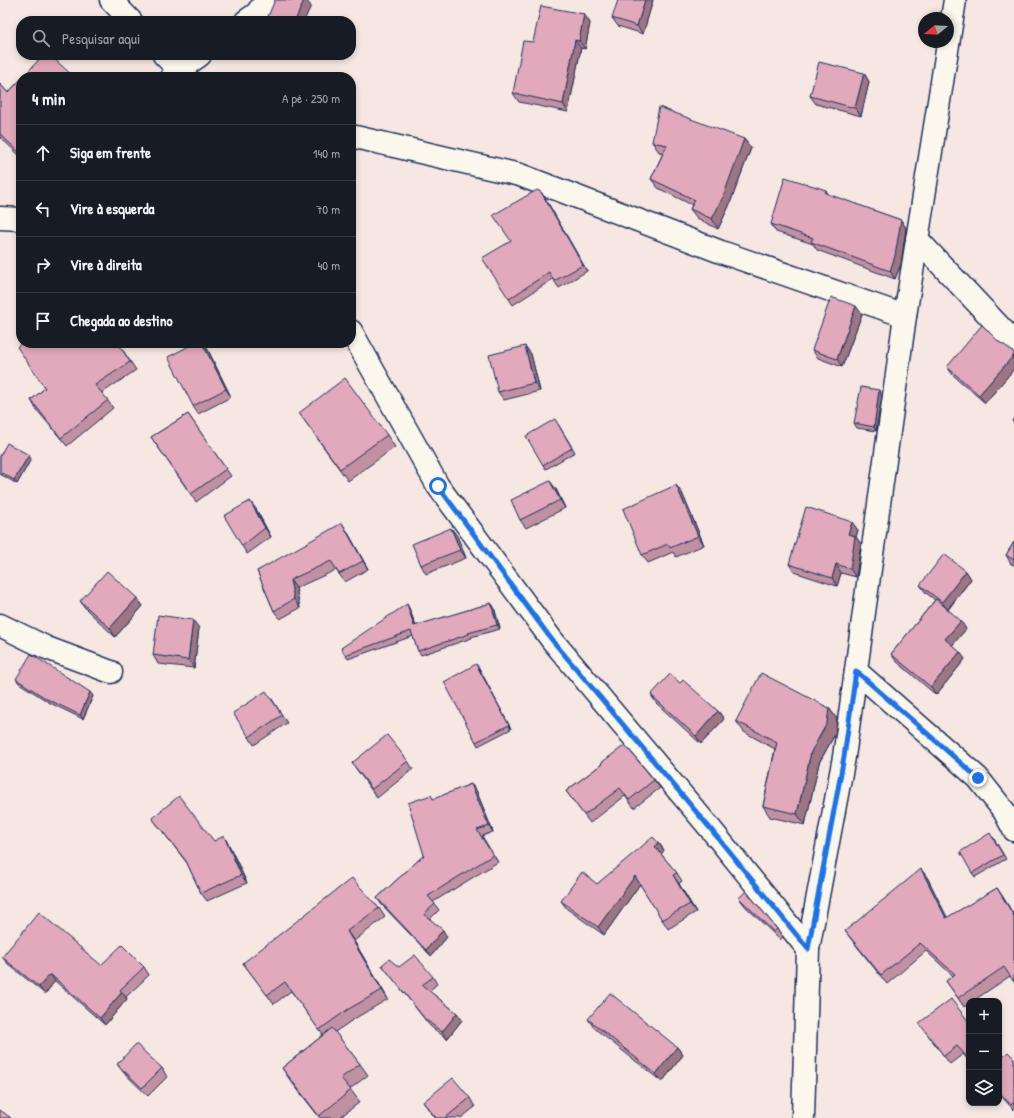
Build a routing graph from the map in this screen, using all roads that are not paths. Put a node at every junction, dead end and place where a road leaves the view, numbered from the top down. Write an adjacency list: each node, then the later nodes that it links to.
1 (111, 0): 4 (street)
2 (267, 0): 5 (street)
3 (955, 0): 11 (street)
4 (127, 16)
5 (253, 16)
6 (192, 60): 7 (street)
7 (175, 70)
8 (356, 137): 12 (street)
9 (0, 218): 10 (street)
10 (16, 219)
11 (917, 239): 12 (street); 14 (street)
12 (905, 316): 16 (street)
13 (356, 340): 19 (street)
14 (1014, 342)
15 (0, 625): 17 (street)
16 (856, 671): 18 (street); 19 (street)
17 (111, 672)
18 (1014, 830)
19 (808, 949): 20 (street)
20 (803, 1118)

